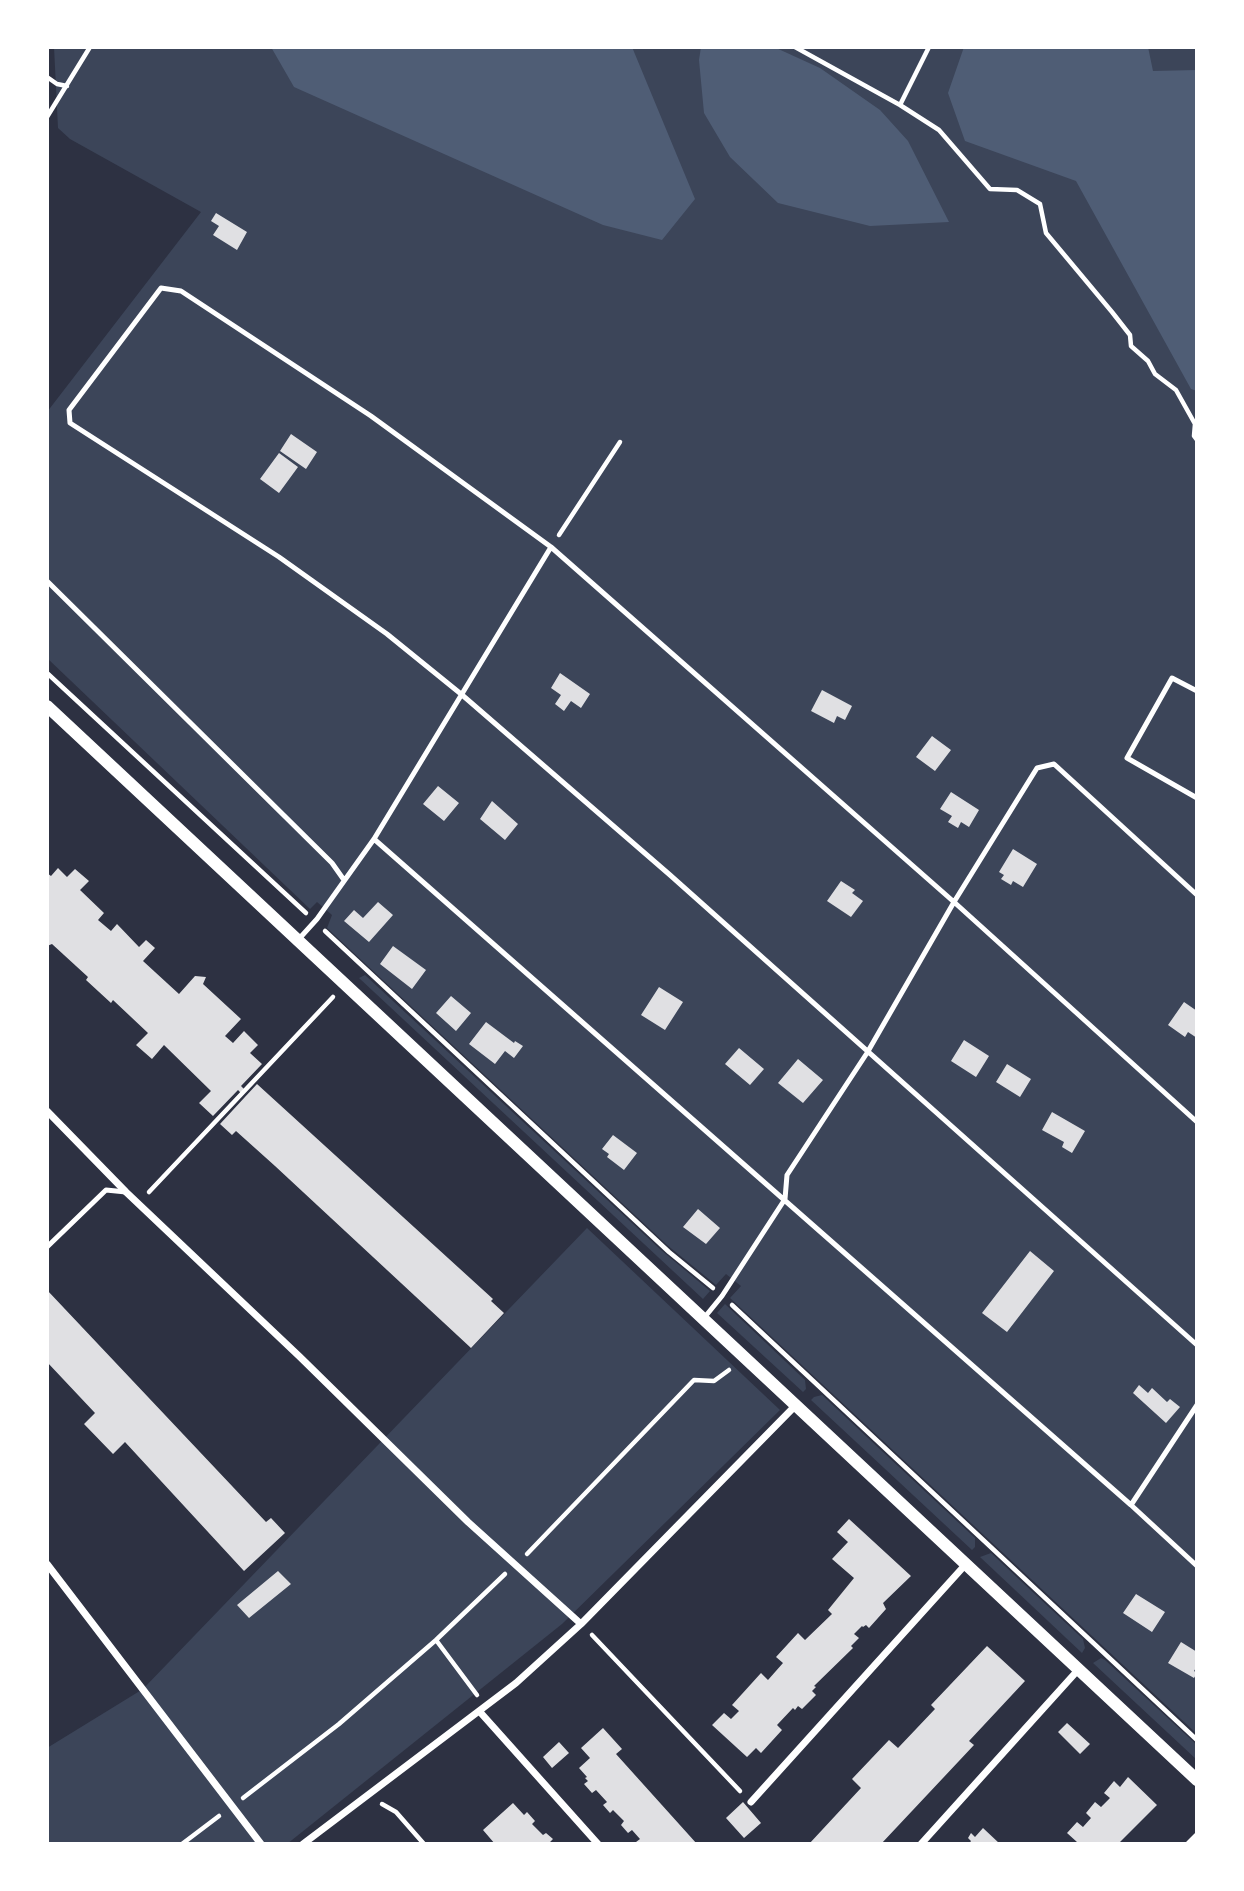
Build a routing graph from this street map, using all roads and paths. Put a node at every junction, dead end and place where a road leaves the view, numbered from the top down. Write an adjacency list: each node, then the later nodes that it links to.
1 (90, 47): 5 (path)
2 (795, 47): 6 (path)
3 (929, 47): 6 (path)
4 (47, 77): 5 (path)
5 (67, 86): 7 (path)
6 (900, 105): 8 (path)
7 (47, 117)
8 (1197, 440)
9 (620, 442): 10 (path)
10 (551, 547): 14 (lane); 14 (lane); 20 (lane)
11 (47, 581): 18 (lane)
12 (47, 673): 21 (path)
13 (1197, 691): 16 (lane)
14 (461, 694): 17 (lane); 24 (lane)
15 (47, 706): 22 (street)
16 (1197, 798)
17 (374, 839): 18 (lane); 28 (lane)
18 (344, 880): 21 (lane)
19 (1197, 895): 20 (lane)
20 (954, 902): 24 (lane); 26 (lane)
21 (315, 922): 22 (lane); 30 (path)
22 (298, 940): 23 (street)
23 (346, 985): 27 (path); 31 (street)
24 (867, 1053): 28 (lane); 32 (lane)
25 (47, 1111): 27 (street)
26 (1197, 1122)
27 (126, 1192): 29 (lane); 39 (street)
28 (785, 1199): 30 (lane); 36 (lane)
29 (47, 1247)
30 (722, 1296): 31 (lane); 45 (path)
31 (704, 1318): 34 (street)
32 (1197, 1345)
33 (729, 1370): 39 (path)
34 (796, 1405): 38 (street); 41 (street)
35 (1197, 1405): 36 (lane)
36 (1131, 1505): 40 (lane)
37 (47, 1564): 49 (street)
38 (967, 1564): 43 (street); 48 (street)
39 (516, 1565): 41 (street); 42 (path)
40 (1197, 1566)
41 (581, 1624): 44 (street); 48 (path)
42 (436, 1640): 44 (path); 49 (path)
43 (1078, 1670): 46 (street); 56 (street)
44 (483, 1709): 47 (street); 55 (street)
45 (1197, 1740)
46 (1197, 1780)
47 (366, 1796): 53 (street); 54 (path)
48 (751, 1802)
49 (232, 1806): 51 (path); 52 (street)
50 (1197, 1836): 57 (street)
51 (182, 1844)
52 (261, 1844)
53 (303, 1844)
54 (424, 1844)
55 (598, 1844)
56 (922, 1844)
57 (1189, 1844)

